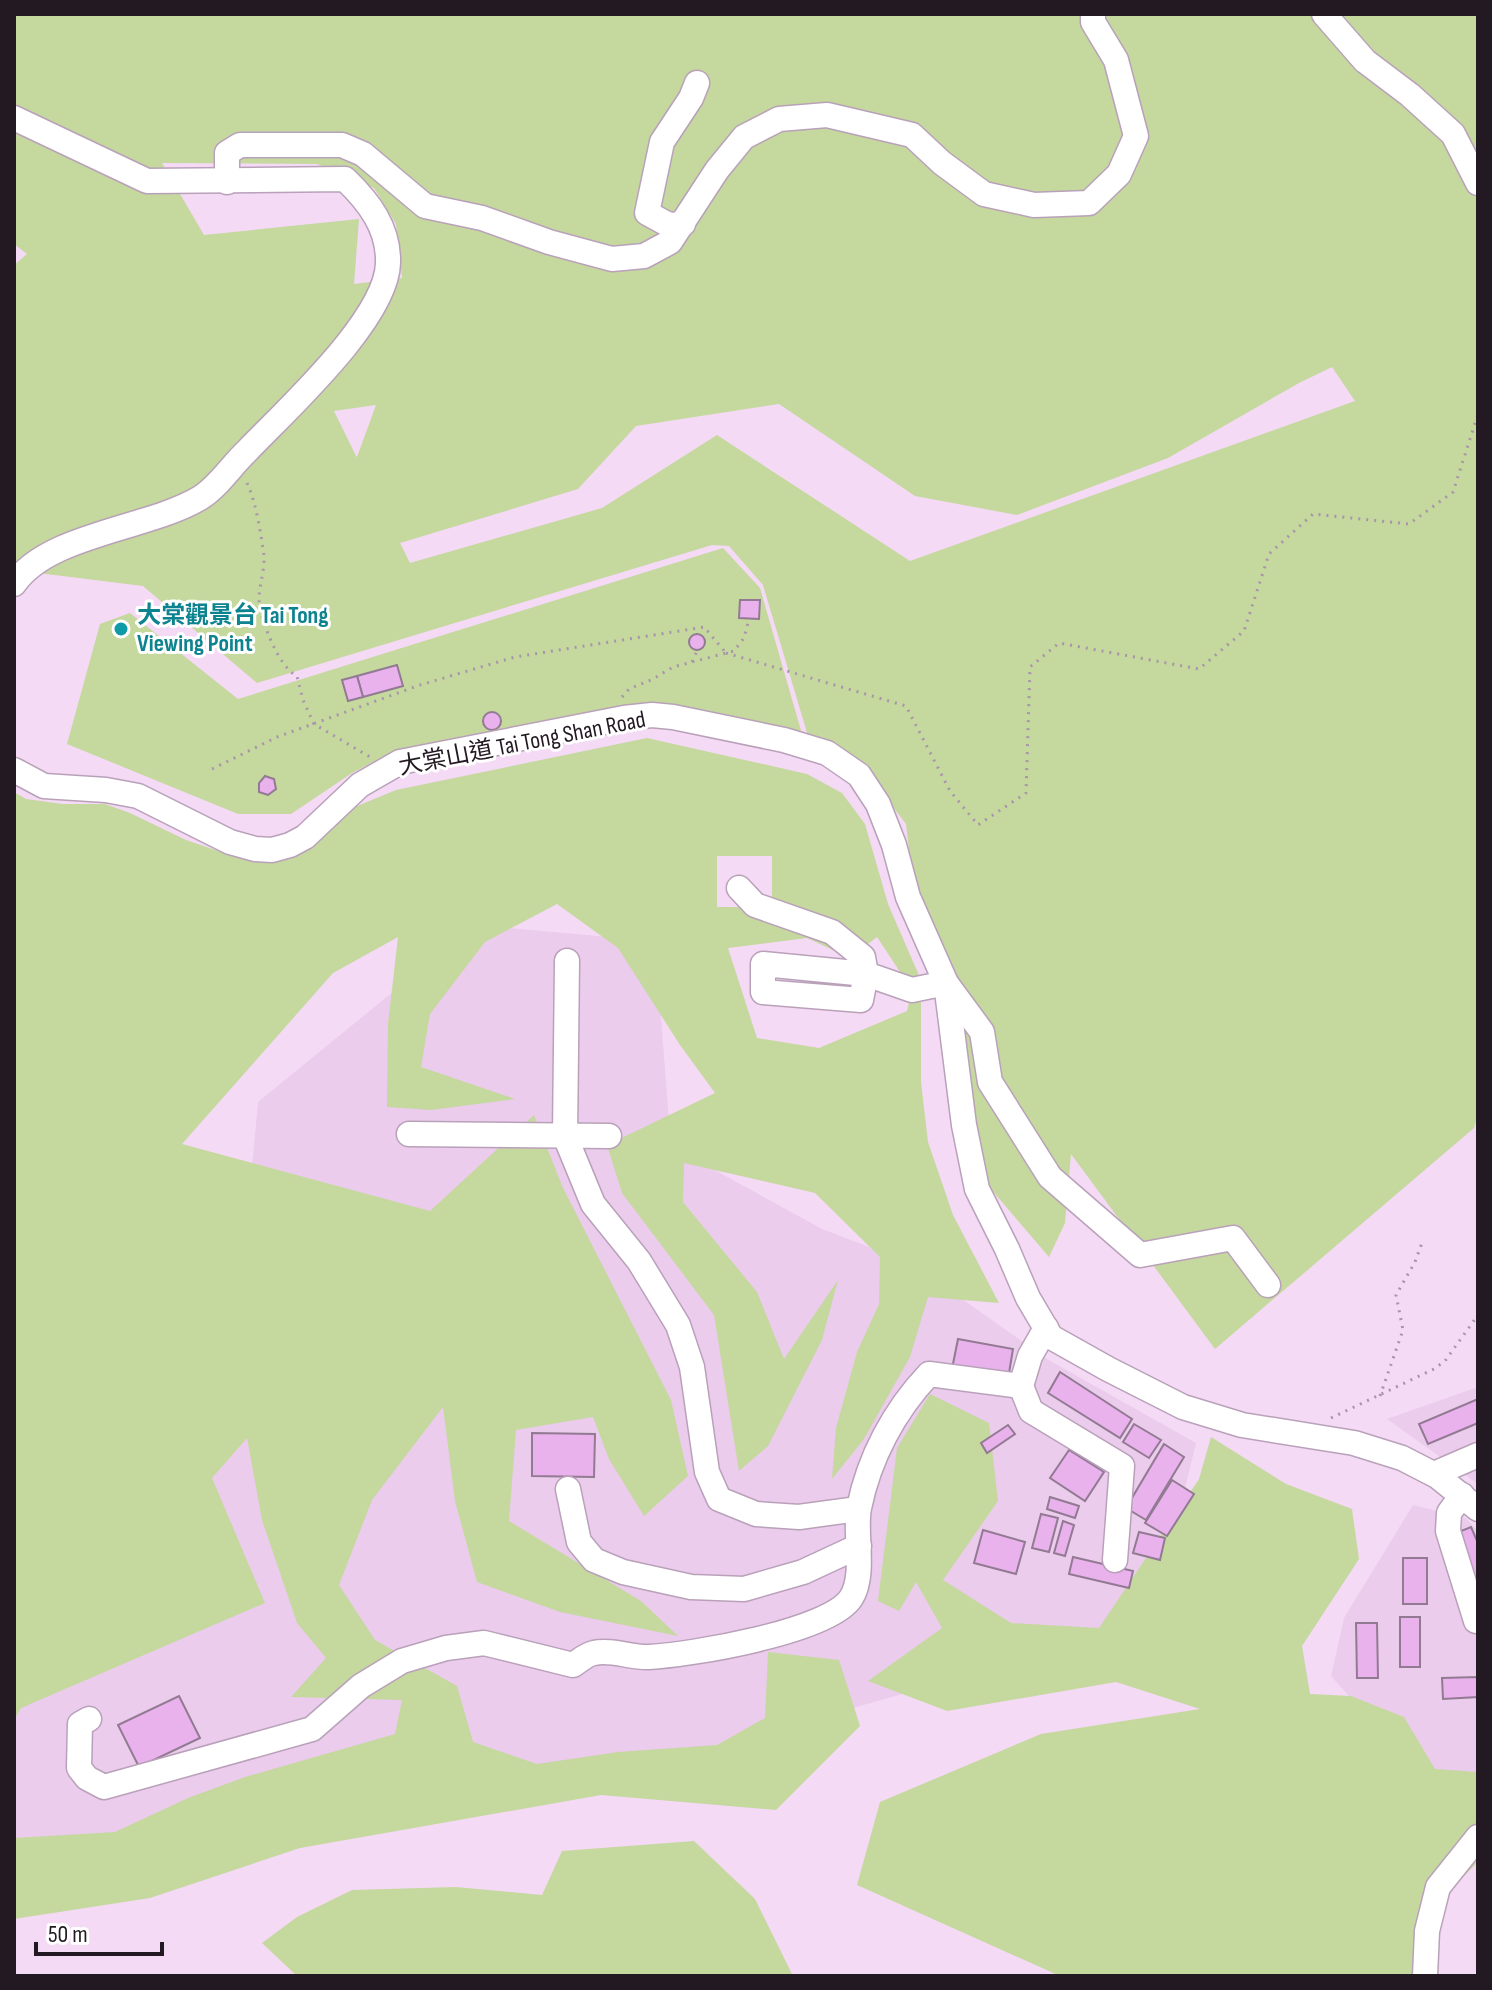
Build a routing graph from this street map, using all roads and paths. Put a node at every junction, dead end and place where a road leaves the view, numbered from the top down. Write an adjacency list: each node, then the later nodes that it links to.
1 (1093, 14): 7 (street)
2 (1324, 14): 6 (street)
3 (697, 83): 7 (street)
4 (14, 118): 5 (street)
5 (227, 182): 7 (street); 9 (street)
6 (1478, 183)
7 (683, 224)
8 (1478, 414): 13 (path)
9 (236, 461): 10 (street); 16 (path)
10 (14, 584)
11 (749, 619): 13 (path)
12 (697, 651): 14 (path)
13 (726, 653): 14 (path); 16 (path)
14 (692, 662): 15 (path)
15 (622, 697)
16 (314, 724): 17 (path); 19 (path)
17 (212, 769)
18 (14, 770): 19 (street, 大棠山道 Tai Tong Shan Road)
19 (387, 770): 22 (street, 大棠山道 Tai Tong Shan Road)
20 (739, 888): 22 (street)
21 (567, 961): 24 (street)
22 (947, 990): 27 (street); 29 (street, 大棠山道 Tai Tong Shan Road)
23 (409, 1134): 24 (street)
24 (565, 1136): 25 (street); 37 (street)
25 (609, 1136)
26 (1423, 1240): 31 (path)
27 (1268, 1285)
28 (1478, 1315): 31 (path)
29 (1046, 1328): 30 (street); 34 (street, 大棠山道 Tai Tong Shan Road)
30 (1021, 1386): 37 (street); 39 (street)
31 (1380, 1396): 32 (path)
32 (1323, 1421)
33 (1478, 1455): 34 (street)
34 (1434, 1474): 36 (street, 大棠山道 Tai Tong Shan Road)
35 (568, 1489): 38 (street)
36 (1470, 1502): 40 (street)
37 (858, 1509): 38 (street)
38 (859, 1546): 41 (street)
39 (1115, 1560)
40 (1476, 1621)
41 (89, 1719)
42 (1478, 1837): 43 (street)
43 (1425, 1976)

